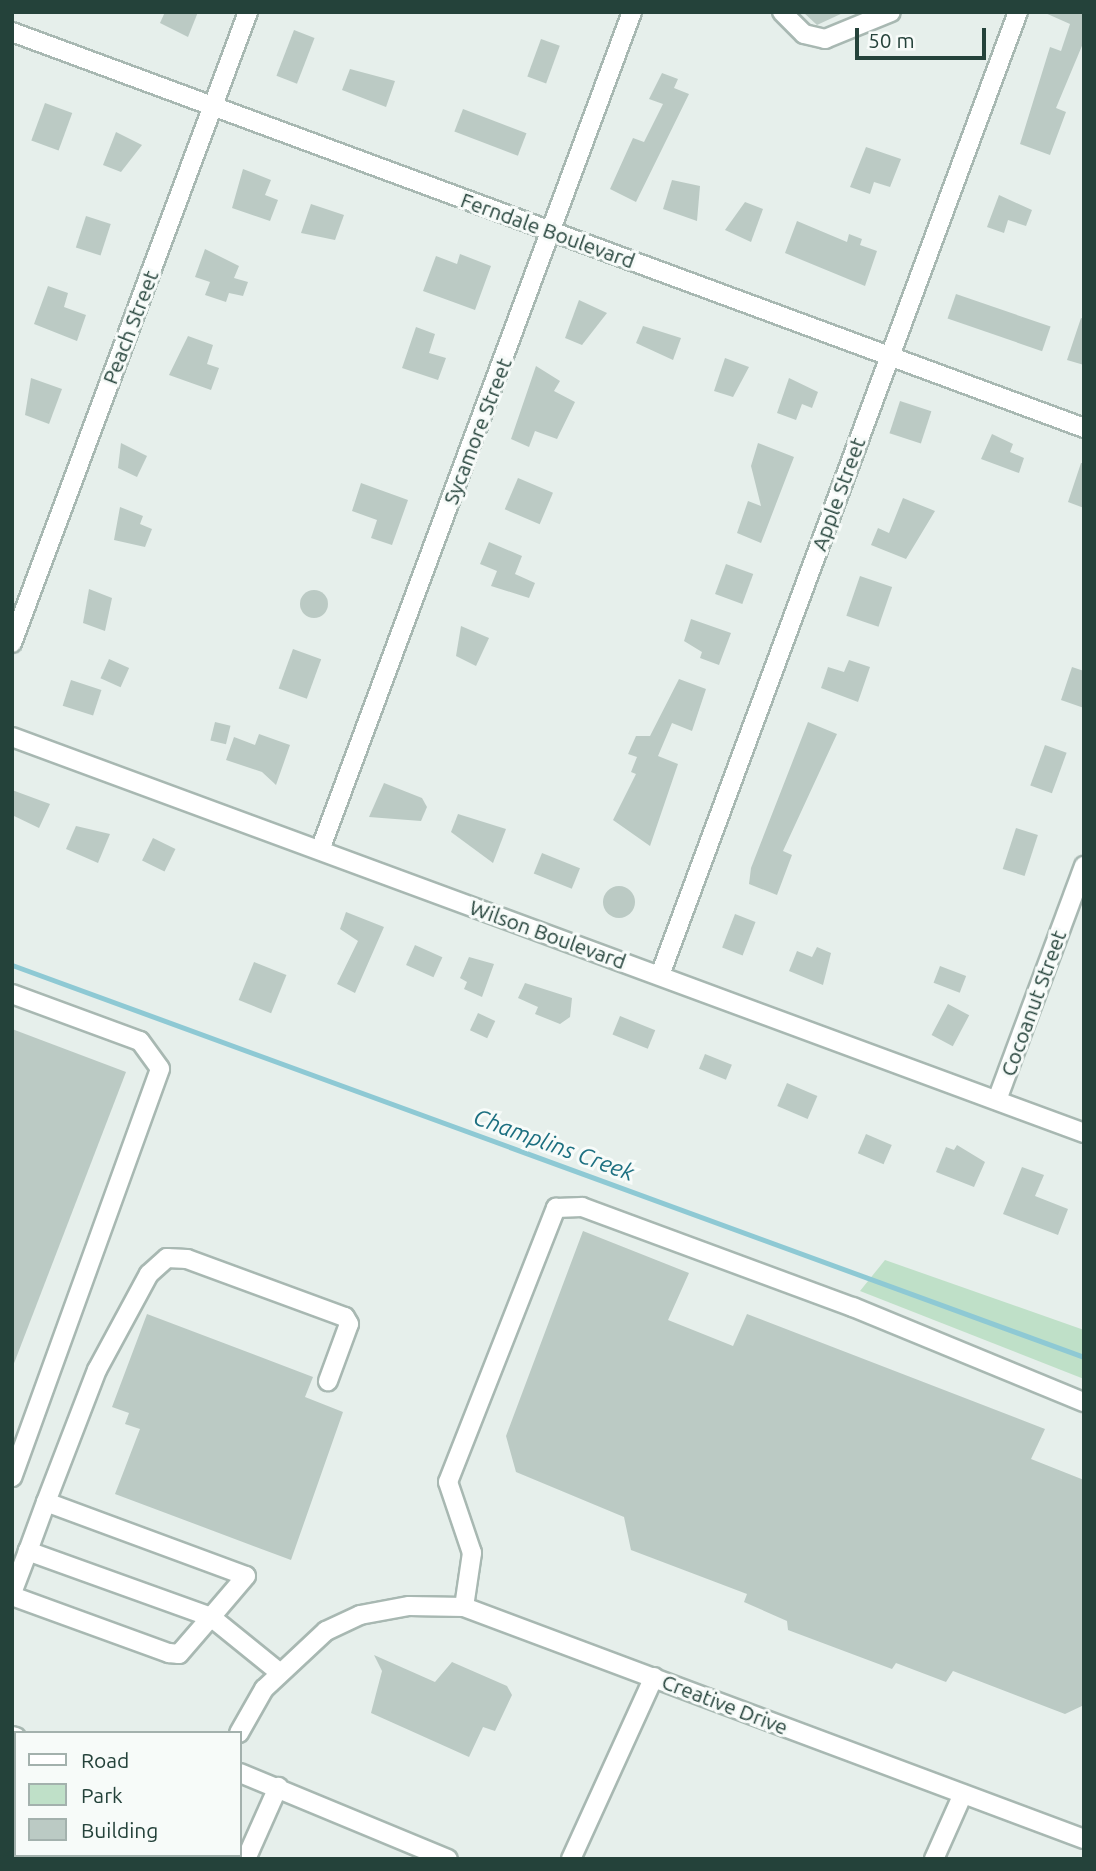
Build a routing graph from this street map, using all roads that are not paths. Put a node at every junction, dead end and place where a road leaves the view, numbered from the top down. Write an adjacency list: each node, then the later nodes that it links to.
1 (248, 12): 7 (street, Peach Street)
2 (632, 12): 8 (street, Sycamore Street)
3 (782, 12): 4 (street)
4 (891, 12)
5 (1018, 12): 9 (street, Apple Street)
6 (12, 32): 7 (street, Ferndale Boulevard)
7 (214, 106): 8 (street, Ferndale Boulevard); 11 (street, Peach Street)
8 (552, 231): 9 (street, Ferndale Boulevard); 13 (street, Sycamore Street)
9 (889, 356): 10 (street, Ferndale Boulevard); 15 (street, Apple Street)
10 (1084, 428)
11 (12, 643)
12 (12, 737): 13 (street, Wilson Boulevard)
13 (320, 850): 15 (street, Wilson Boulevard)
14 (1084, 866): 17 (street, Cocoanut Street)
15 (660, 975): 17 (street, Wilson Boulevard)
16 (12, 994): 21 (street)
17 (997, 1101): 18 (street, Wilson Boulevard)
18 (1084, 1133)
19 (328, 1381): 22 (street)
20 (1084, 1402): 25 (street)
21 (12, 1477)
22 (46, 1502): 23 (street); 26 (street)
23 (28, 1551): 24 (street); 26 (street)
24 (12, 1595): 26 (street)
25 (464, 1607): 27 (street, Creative Drive); 28 (street, Creative Drive)
26 (211, 1617): 27 (street)
27 (278, 1672): 29 (street, Creative Drive)
28 (654, 1677): 32 (street, Creative Drive); 36 (street)
29 (240, 1731)
30 (242, 1774): 31 (street)
31 (278, 1787): 34 (street); 35 (street)
32 (963, 1794): 33 (street, Creative Drive); 37 (street)
33 (1084, 1839)
34 (246, 1859)
35 (447, 1859)
36 (571, 1859)
37 (934, 1859)

